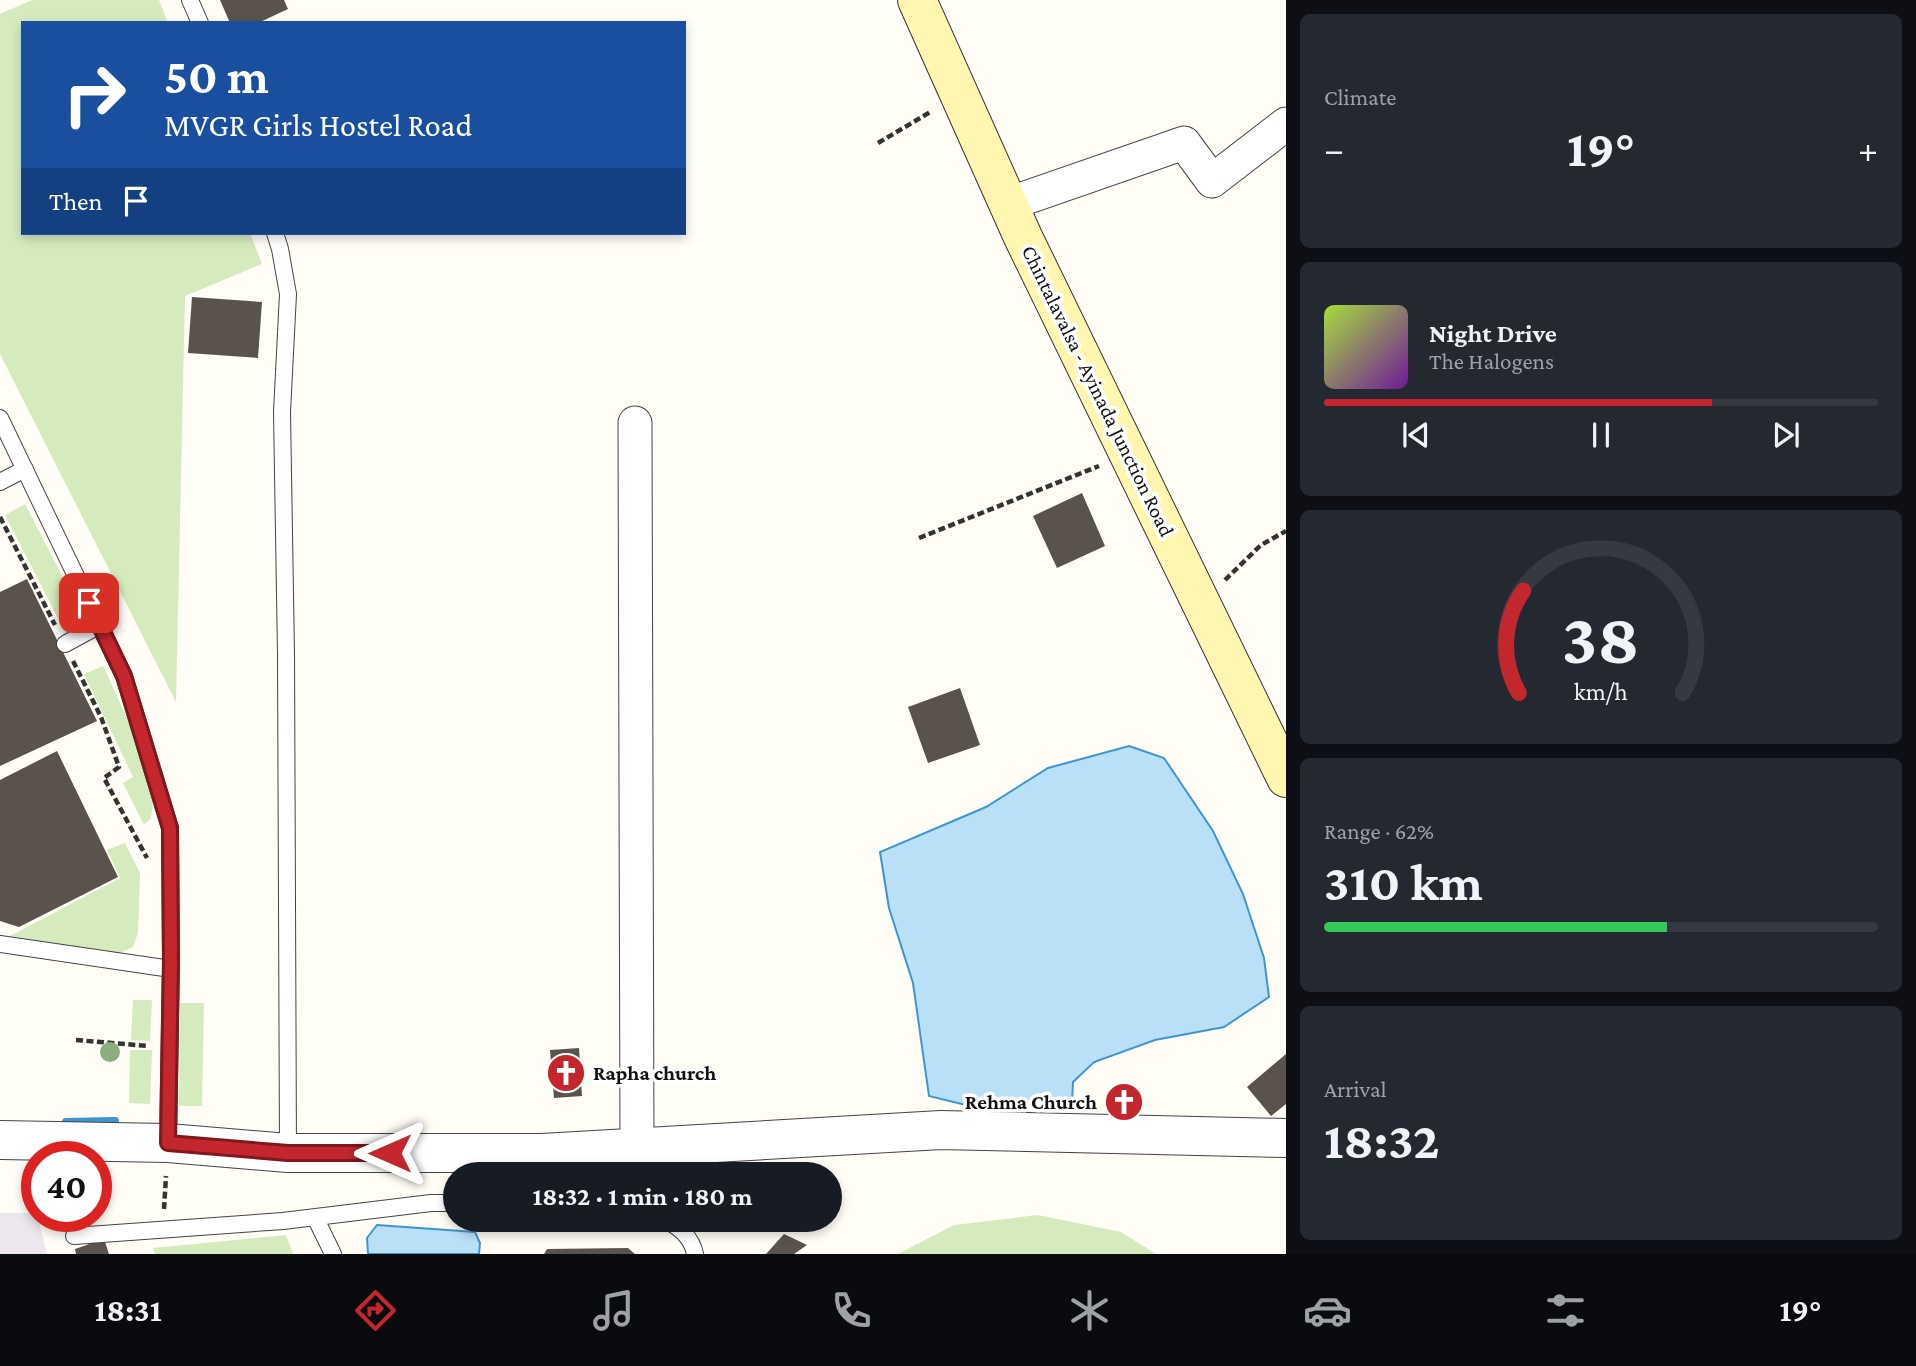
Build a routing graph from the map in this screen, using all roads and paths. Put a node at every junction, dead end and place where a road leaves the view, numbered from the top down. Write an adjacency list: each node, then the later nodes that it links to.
1 (190, 0): 3 (lane)
2 (917, 0): 4 (main road, Chintalavalsa - Ayinada Junction Road)
3 (199, 21)
4 (960, 95): 6 (path); 7 (main road, Chintalavalsa - Ayinada Junction Road)
5 (1286, 124): 7 (street)
6 (878, 142)
7 (1009, 204): 11 (main road, Chintalavalsa - Ayinada Junction Road)
8 (276, 235): 30 (lane)
9 (0, 418): 12 (lane)
10 (635, 423): 29 (street)
11 (1129, 454): 16 (path); 17 (main road, Chintalavalsa - Ayinada Junction Road)
12 (25, 469): 13 (lane); 18 (lane)
13 (0, 482)
14 (0, 517): 19 (path)
15 (1286, 531): 17 (path)
16 (919, 538)
17 (1195, 590): 20 (main road, Chintalavalsa - Ayinada Junction Road)
18 (100, 625): 19 (lane); 21 (lane)
19 (65, 644): 21 (path)
20 (1286, 778)
21 (170, 898): 23 (lane)
22 (0, 944): 23 (lane)
23 (171, 969): 25 (lane)
24 (76, 1040): 25 (path)
25 (170, 1047): 28 (lane)
26 (1286, 1138): 29 (street)
27 (0, 1140): 28 (street)
28 (168, 1143): 30 (street); 33 (path)
29 (637, 1148): 30 (street)
30 (288, 1153)
31 (443, 1203): 32 (lane)
32 (315, 1217): 33 (lane); 36 (lane)
33 (163, 1230): 35 (lane)
34 (681, 1232): 37 (lane)
35 (74, 1236)
36 (333, 1254)
37 (695, 1254)

